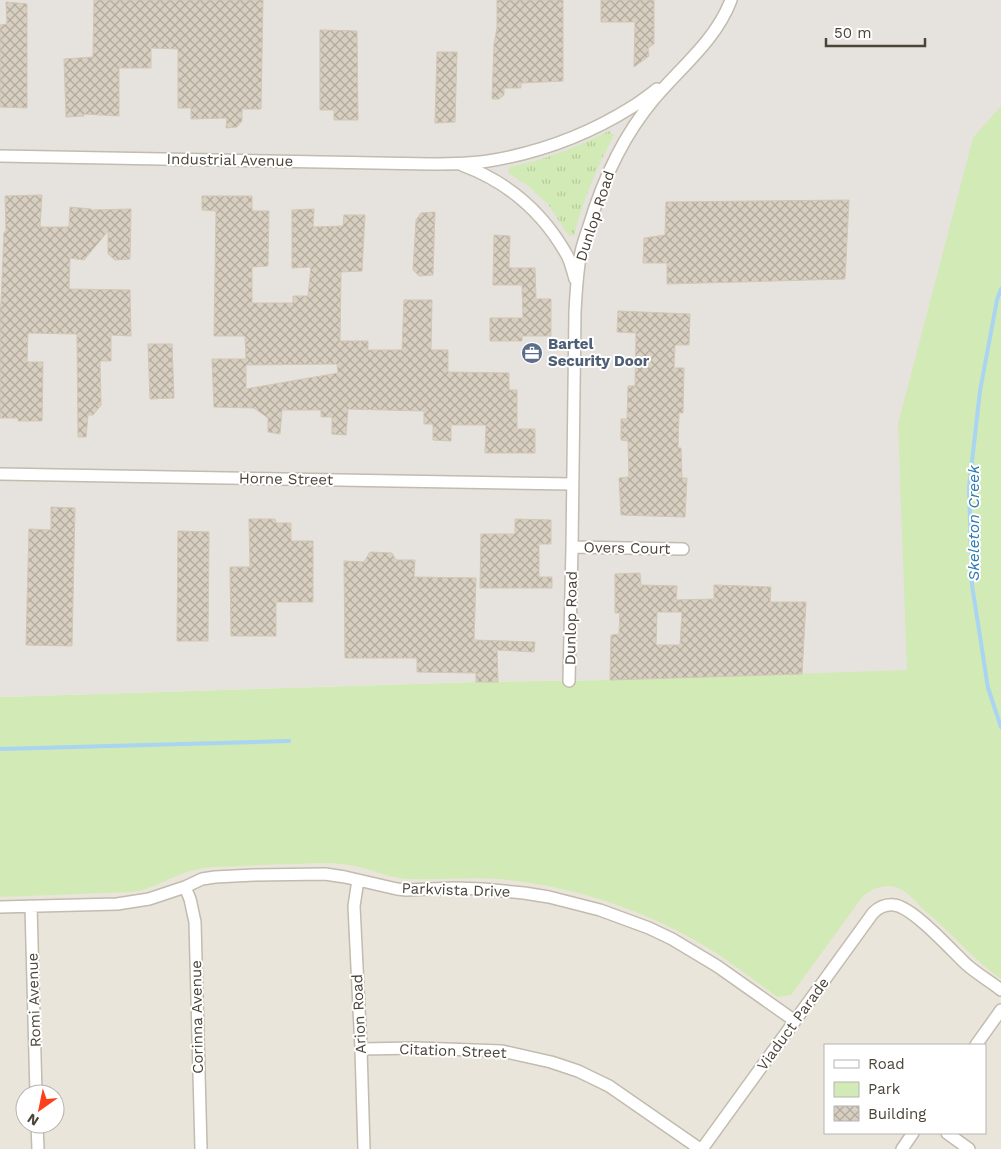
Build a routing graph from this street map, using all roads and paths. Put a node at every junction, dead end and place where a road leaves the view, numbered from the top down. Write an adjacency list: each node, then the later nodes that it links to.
1 (731, 0): 2 (street, Dunlop Road)
2 (674, 76): 4 (street, Industrial Avenue); 5 (street, Dunlop Road)
3 (0, 156): 4 (street, Industrial Avenue)
4 (460, 164): 5 (street, Industrial Avenue)
5 (576, 283): 7 (street, Dunlop Road)
6 (0, 474): 7 (street, Horne Street)
7 (572, 484): 8 (street, Dunlop Road)
8 (572, 547): 9 (street, Overs Court); 10 (street, Dunlop Road)
9 (683, 549)
10 (569, 681)
11 (358, 880): 12 (street, Parkvista Drive); 17 (street, Parkvista Drive); 19 (street, Arion Road)
12 (185, 887): 13 (street, Parkvista Drive); 25 (street, Corinna Avenue)
13 (31, 906): 14 (street, Parkvista Drive); 20 (street, Romi Avenue)
14 (0, 907)
15 (1001, 990): 17 (street, Viaduct Parade)
16 (1001, 1010): 18 (street)
17 (795, 1021): 27 (street, Viaduct Parade)
18 (977, 1044)
19 (362, 1049): 26 (street, Arion Road); 27 (street, Citation Street)
20 (36, 1084)
21 (37, 1134): 24 (street)
22 (912, 1134): 28 (street)
23 (947, 1134): 29 (street)
24 (38, 1149)
25 (200, 1149)
26 (364, 1149)
27 (701, 1149)
28 (902, 1149)
29 (969, 1149)

